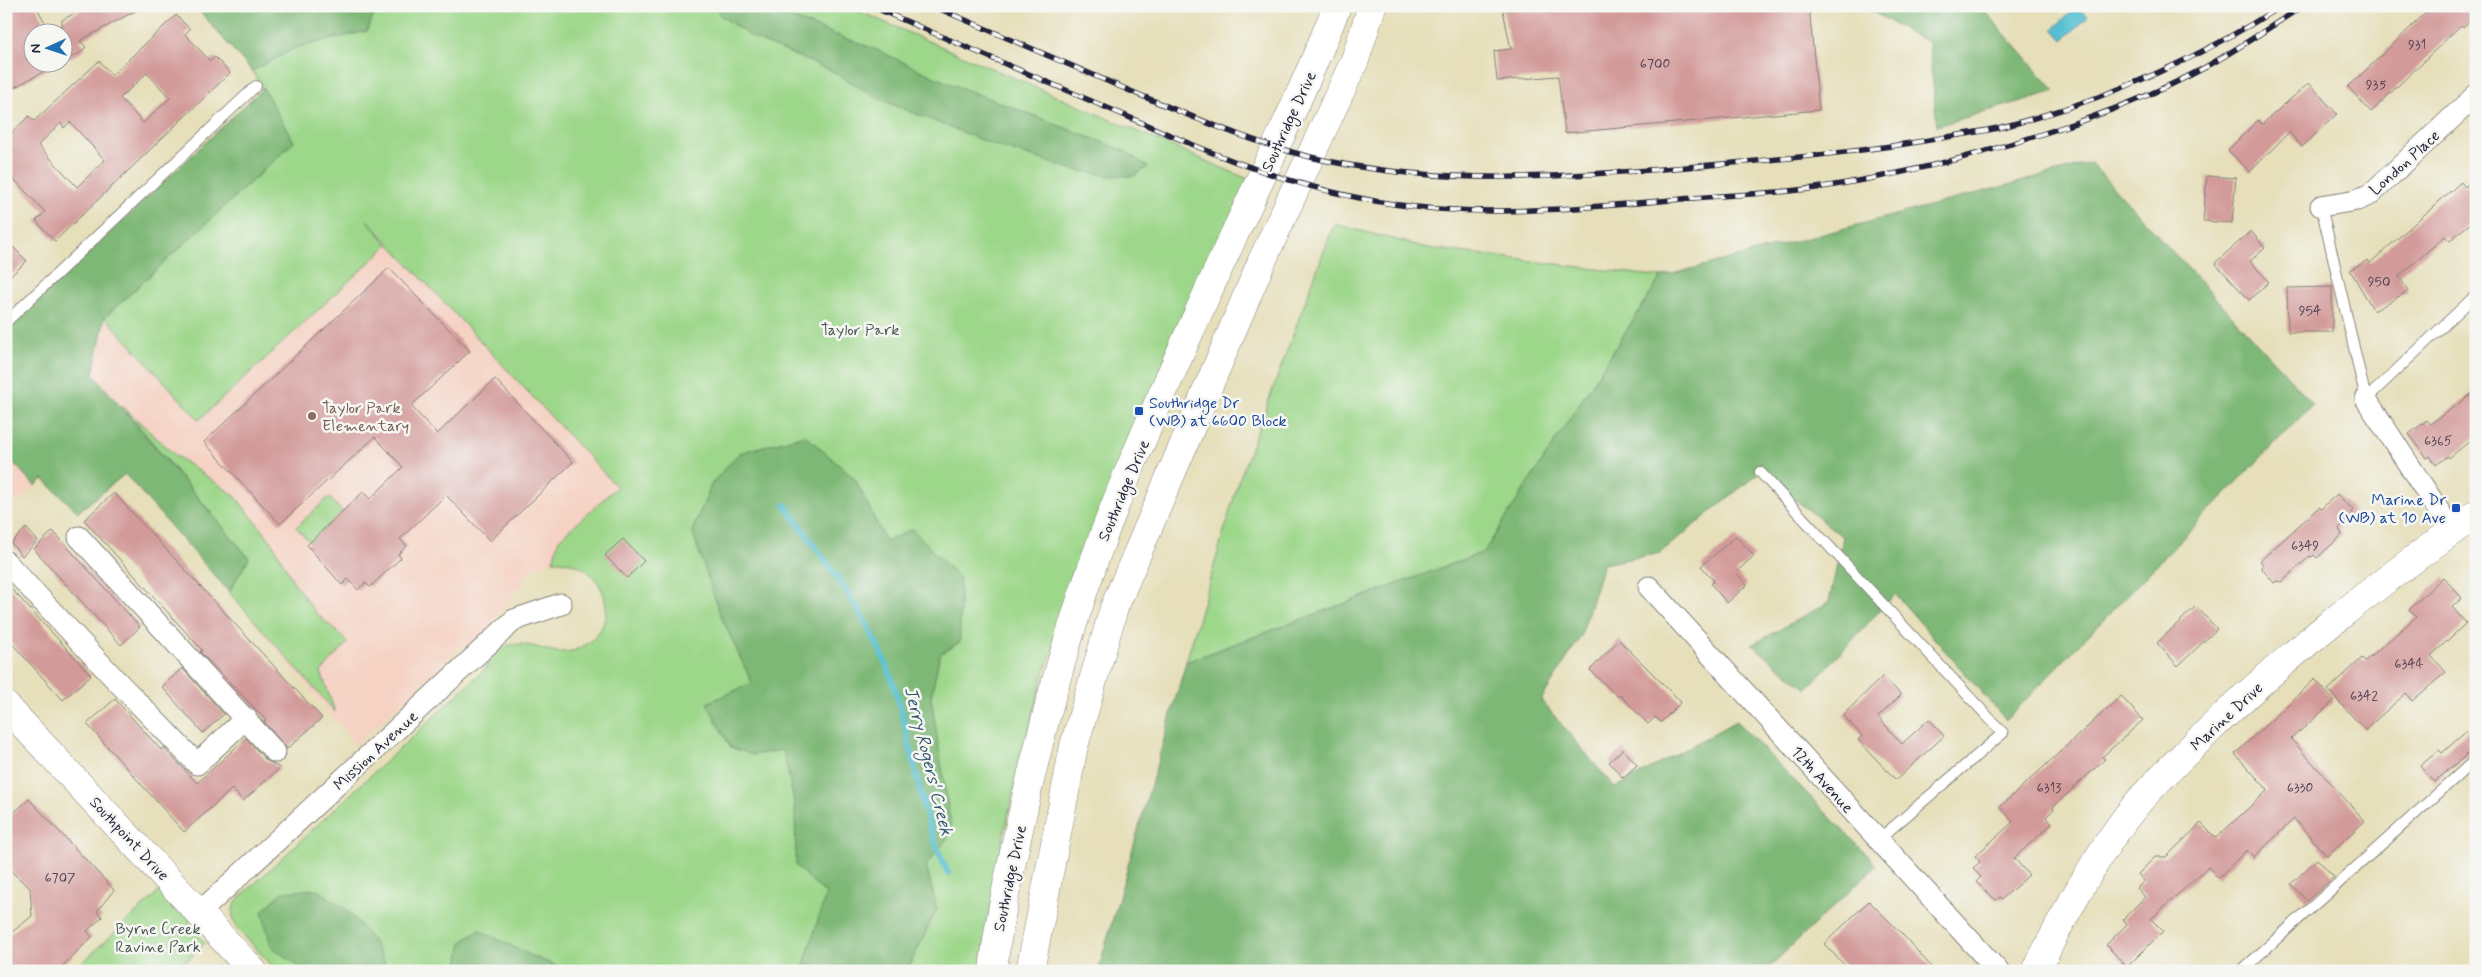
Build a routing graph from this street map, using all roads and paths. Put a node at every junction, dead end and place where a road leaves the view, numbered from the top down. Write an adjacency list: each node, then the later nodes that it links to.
1 (1337, 6): 23 (main road, Southridge Drive)
2 (1372, 6): 24 (main road)
3 (256, 86): 7 (lane)
4 (2476, 95): 5 (street, London Place)
5 (2321, 206): 8 (lane)
6 (2476, 296): 8 (lane)
7 (6, 322)
8 (2366, 399): 11 (street)
9 (1760, 472): 20 (lane)
10 (2476, 514): 11 (main road, Marine Drive)
11 (2452, 531): 26 (main road, Marine Drive)
12 (79, 537): 17 (street)
13 (6, 562): 17 (street)
14 (1649, 587): 20 (street, 12th Avenue)
15 (560, 604): 21 (street, Mission Avenue)
16 (6, 706): 21 (main road, Southpoint Drive)
17 (246, 718): 18 (street)
18 (276, 752)
19 (2476, 760): 27 (lane)
20 (1878, 840): 25 (street, 12th Avenue)
21 (199, 913): 22 (main road, Southpoint Drive)
22 (253, 971)
23 (993, 971)
24 (1030, 971)
25 (1998, 971)
26 (2036, 971)
27 (2241, 971)

